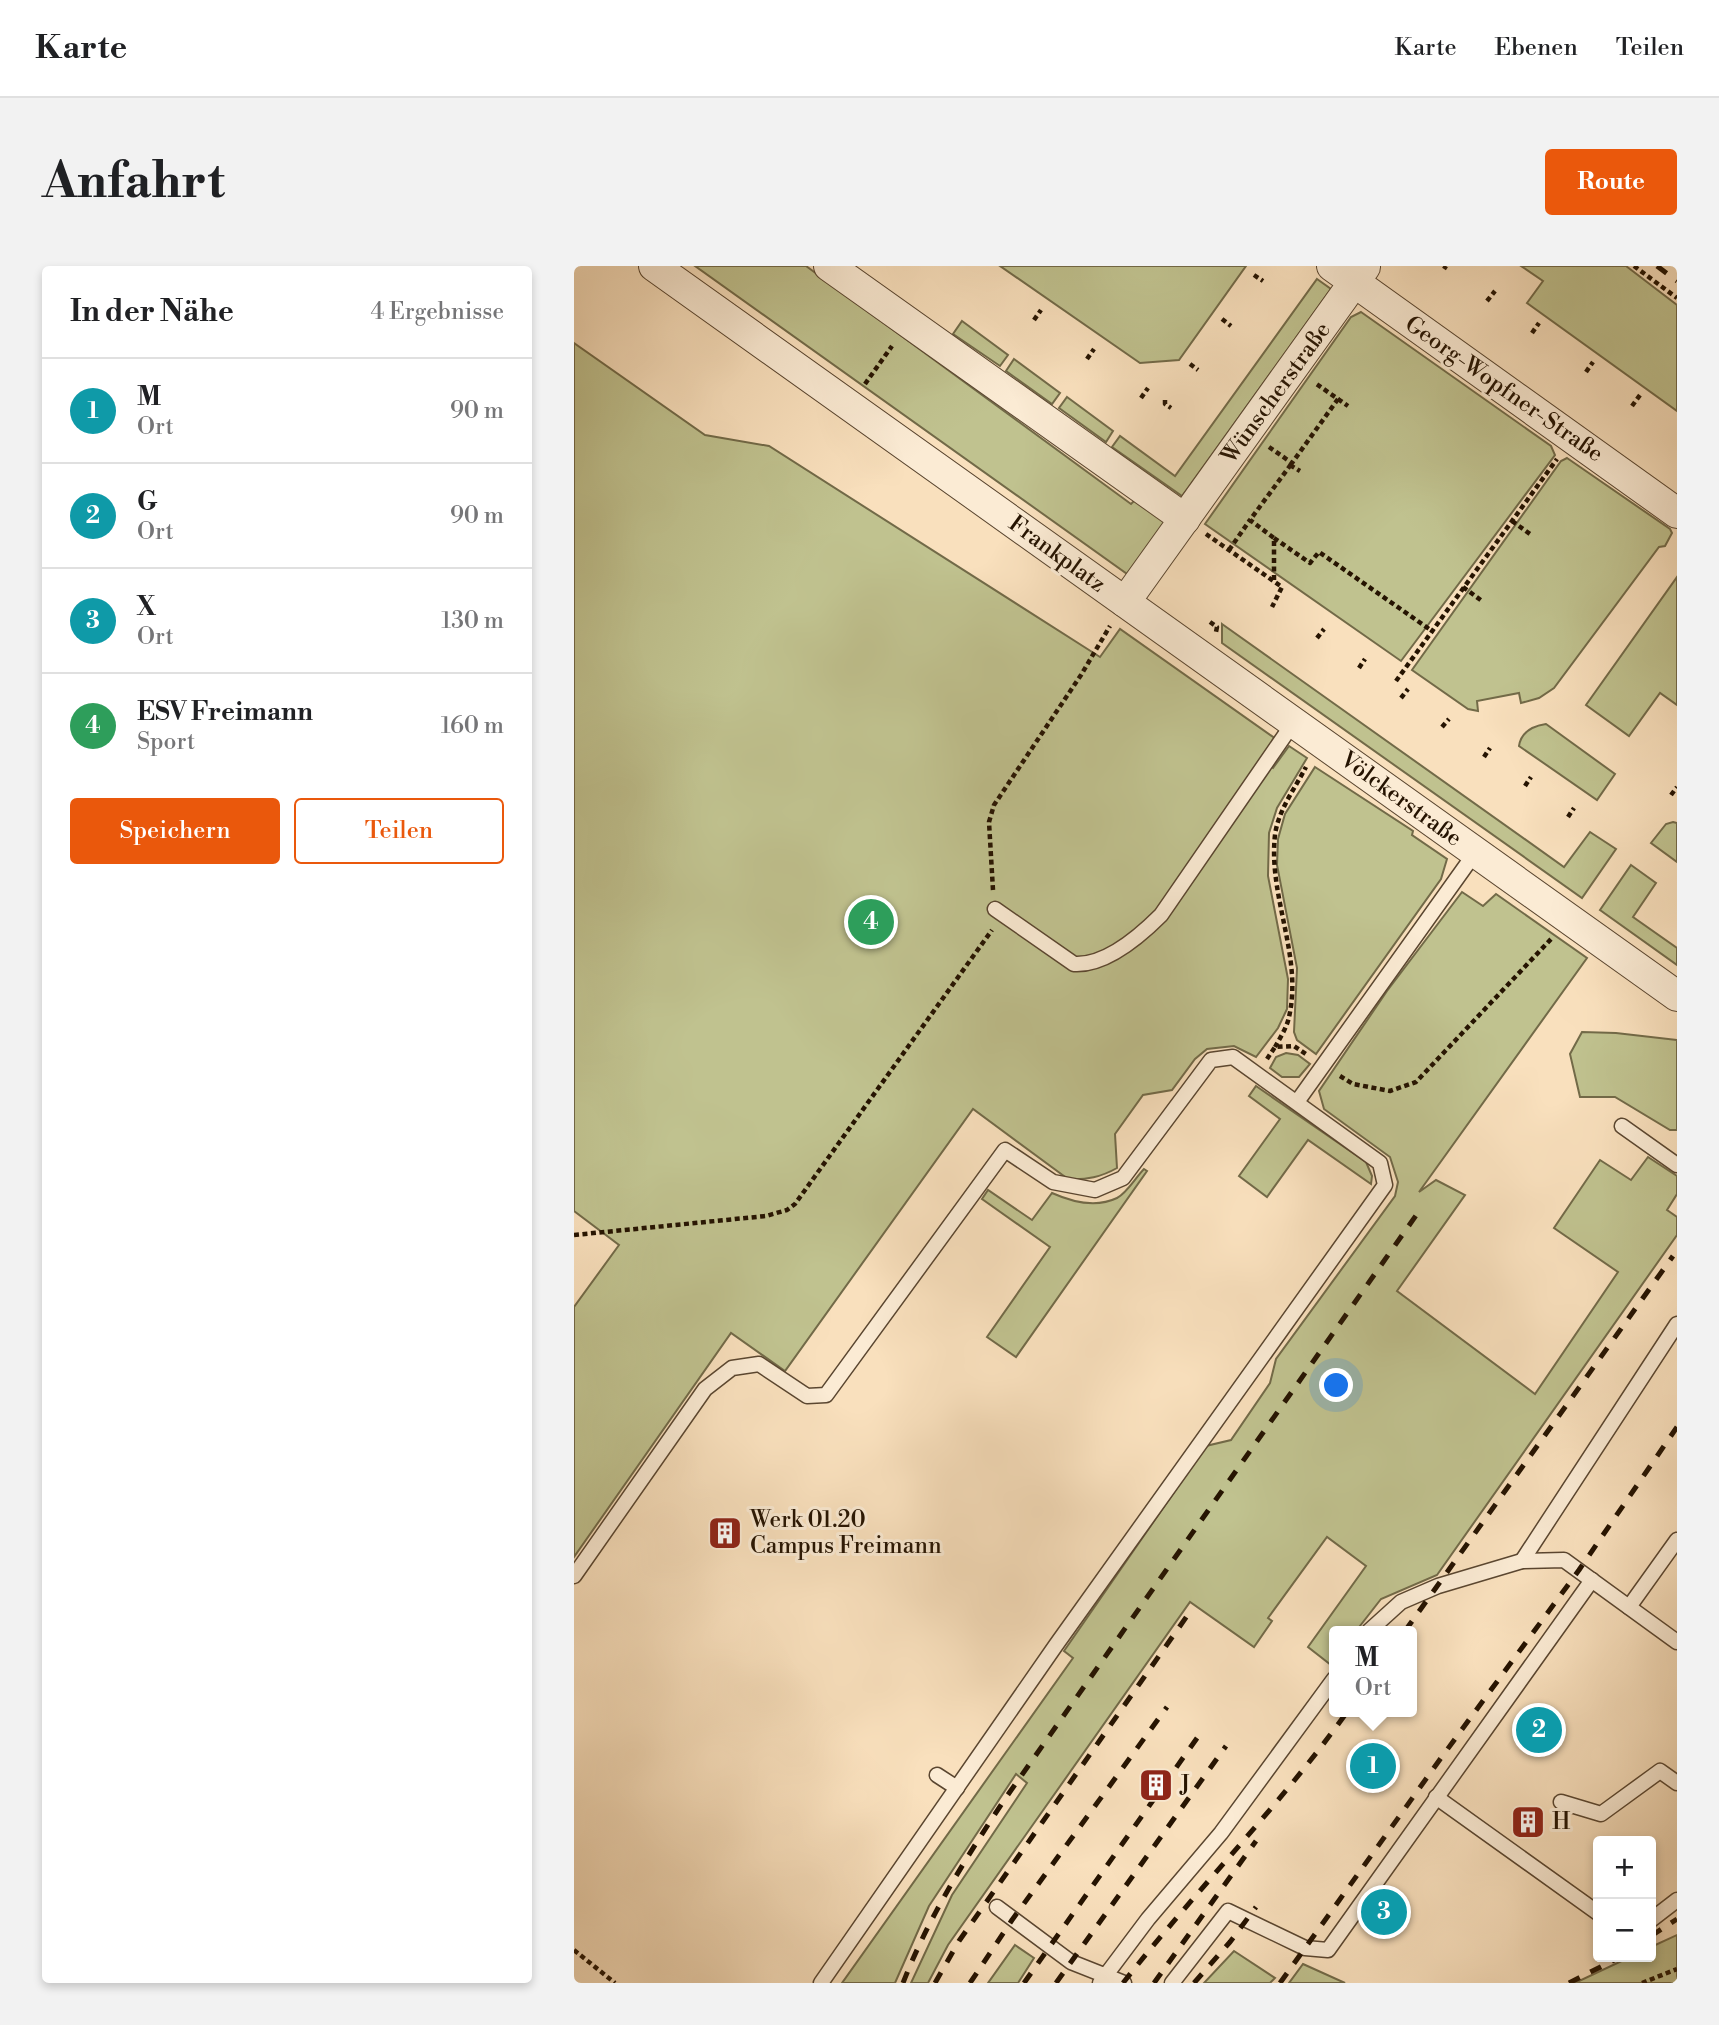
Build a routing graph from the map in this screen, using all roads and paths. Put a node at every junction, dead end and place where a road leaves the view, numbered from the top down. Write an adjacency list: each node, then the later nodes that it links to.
1 (654, 266): 45 (street, Frankplatz)
2 (829, 266): 36 (street)
3 (1634, 266): 8 (path)
4 (1351, 271): 35 (street, Georg-Wopfner-Straße); 36 (street, Wünscherstraße)
5 (1254, 275): 6 (path)
6 (1263, 281)
7 (1495, 291): 9 (path)
8 (1677, 298)
9 (1487, 301)
10 (1041, 310): 12 (path)
11 (1222, 319): 14 (path)
12 (1034, 320)
13 (1539, 323): 15 (path)
14 (1231, 326)
15 (1532, 333)
16 (1094, 349): 17 (path)
17 (1087, 359)
18 (1594, 362): 21 (path)
19 (1191, 364): 20 (path)
20 (1198, 370)
21 (1586, 372)
22 (1306, 376): 26 (path)
23 (1148, 388): 25 (path)
24 (1640, 395): 29 (path)
25 (1140, 398)
26 (1338, 399): 28 (path); 33 (path)
27 (1165, 400): 30 (path)
28 (1348, 406)
29 (1632, 406)
30 (1171, 408)
31 (1260, 440): 33 (path)
32 (1564, 450): 38 (path)
33 (1291, 464): 34 (path); 37 (path)
34 (1300, 471)
35 (1677, 513)
36 (1185, 519): 41 (path); 45 (street, Frankplatz)
37 (1250, 520): 40 (path); 41 (path)
38 (1511, 521): 39 (path); 43 (path)
39 (1530, 534)
40 (1275, 537): 42 (path); 48 (path)
41 (1229, 550): 42 (path)
42 (1274, 581): 46 (path)
43 (1463, 587): 44 (path); 48 (path)
44 (1482, 601)
45 (1125, 602): 56 (street, Völckerstraße); 68 (path)
46 (1272, 607)
47 (1324, 629): 49 (path)
48 (1432, 631): 52 (path)
49 (1317, 638)
50 (1366, 659): 51 (path)
51 (1359, 668)
52 (1396, 681)
53 (1408, 690): 54 (path)
54 (1401, 698)
55 (1449, 719): 57 (path)
56 (1294, 722): 67 (street, Völckerstraße); 68 (lane)
57 (1442, 727)
58 (1490, 748): 60 (path)
59 (1312, 757): 71 (path)
60 (1484, 757)
61 (1531, 778): 62 (path)
62 (1525, 786)
63 (1677, 787): 64 (path)
64 (1671, 795)
65 (1574, 808): 66 (path)
66 (1568, 817)
67 (1475, 853): 70 (street, Völckerstraße); 72 (lane)
68 (995, 909): 77 (path)
69 (1558, 932): 72 (path)
70 (1677, 996)
71 (1275, 1047): 72 (path); 73 (path)
72 (1323, 1065): 74 (lane)
73 (1256, 1073): 74 (lane); 81 (lane)
74 (1297, 1102): 89 (lane)
75 (1622, 1126): 76 (lane)
76 (1677, 1165)
77 (574, 1235)
78 (1677, 1324): 80 (lane)
79 (1677, 1540): 83 (lane)
80 (1522, 1561): 82 (lane); 84 (lane)
81 (574, 1576)
82 (1592, 1580): 83 (lane); 90 (lane)
83 (1629, 1607): 85 (lane)
84 (1375, 1626)
85 (1677, 1642)
86 (1329, 1686): 98 (lane)
87 (937, 1775): 89 (lane)
88 (1677, 1783): 91 (lane)
89 (957, 1788): 100 (lane)
90 (1436, 1797): 94 (lane); 102 (lane)
91 (1561, 1802)
92 (1677, 1900): 95 (lane)
93 (997, 1907): 98 (lane)
94 (1593, 1909)
95 (1656, 1916)
96 (574, 1950): 99 (path)
97 (1677, 1969): 103 (path)
98 (1103, 1979): 101 (lane)
99 (615, 1983)
100 (821, 1983)
101 (1124, 1983)
102 (1172, 1983)
103 (1642, 1983)

